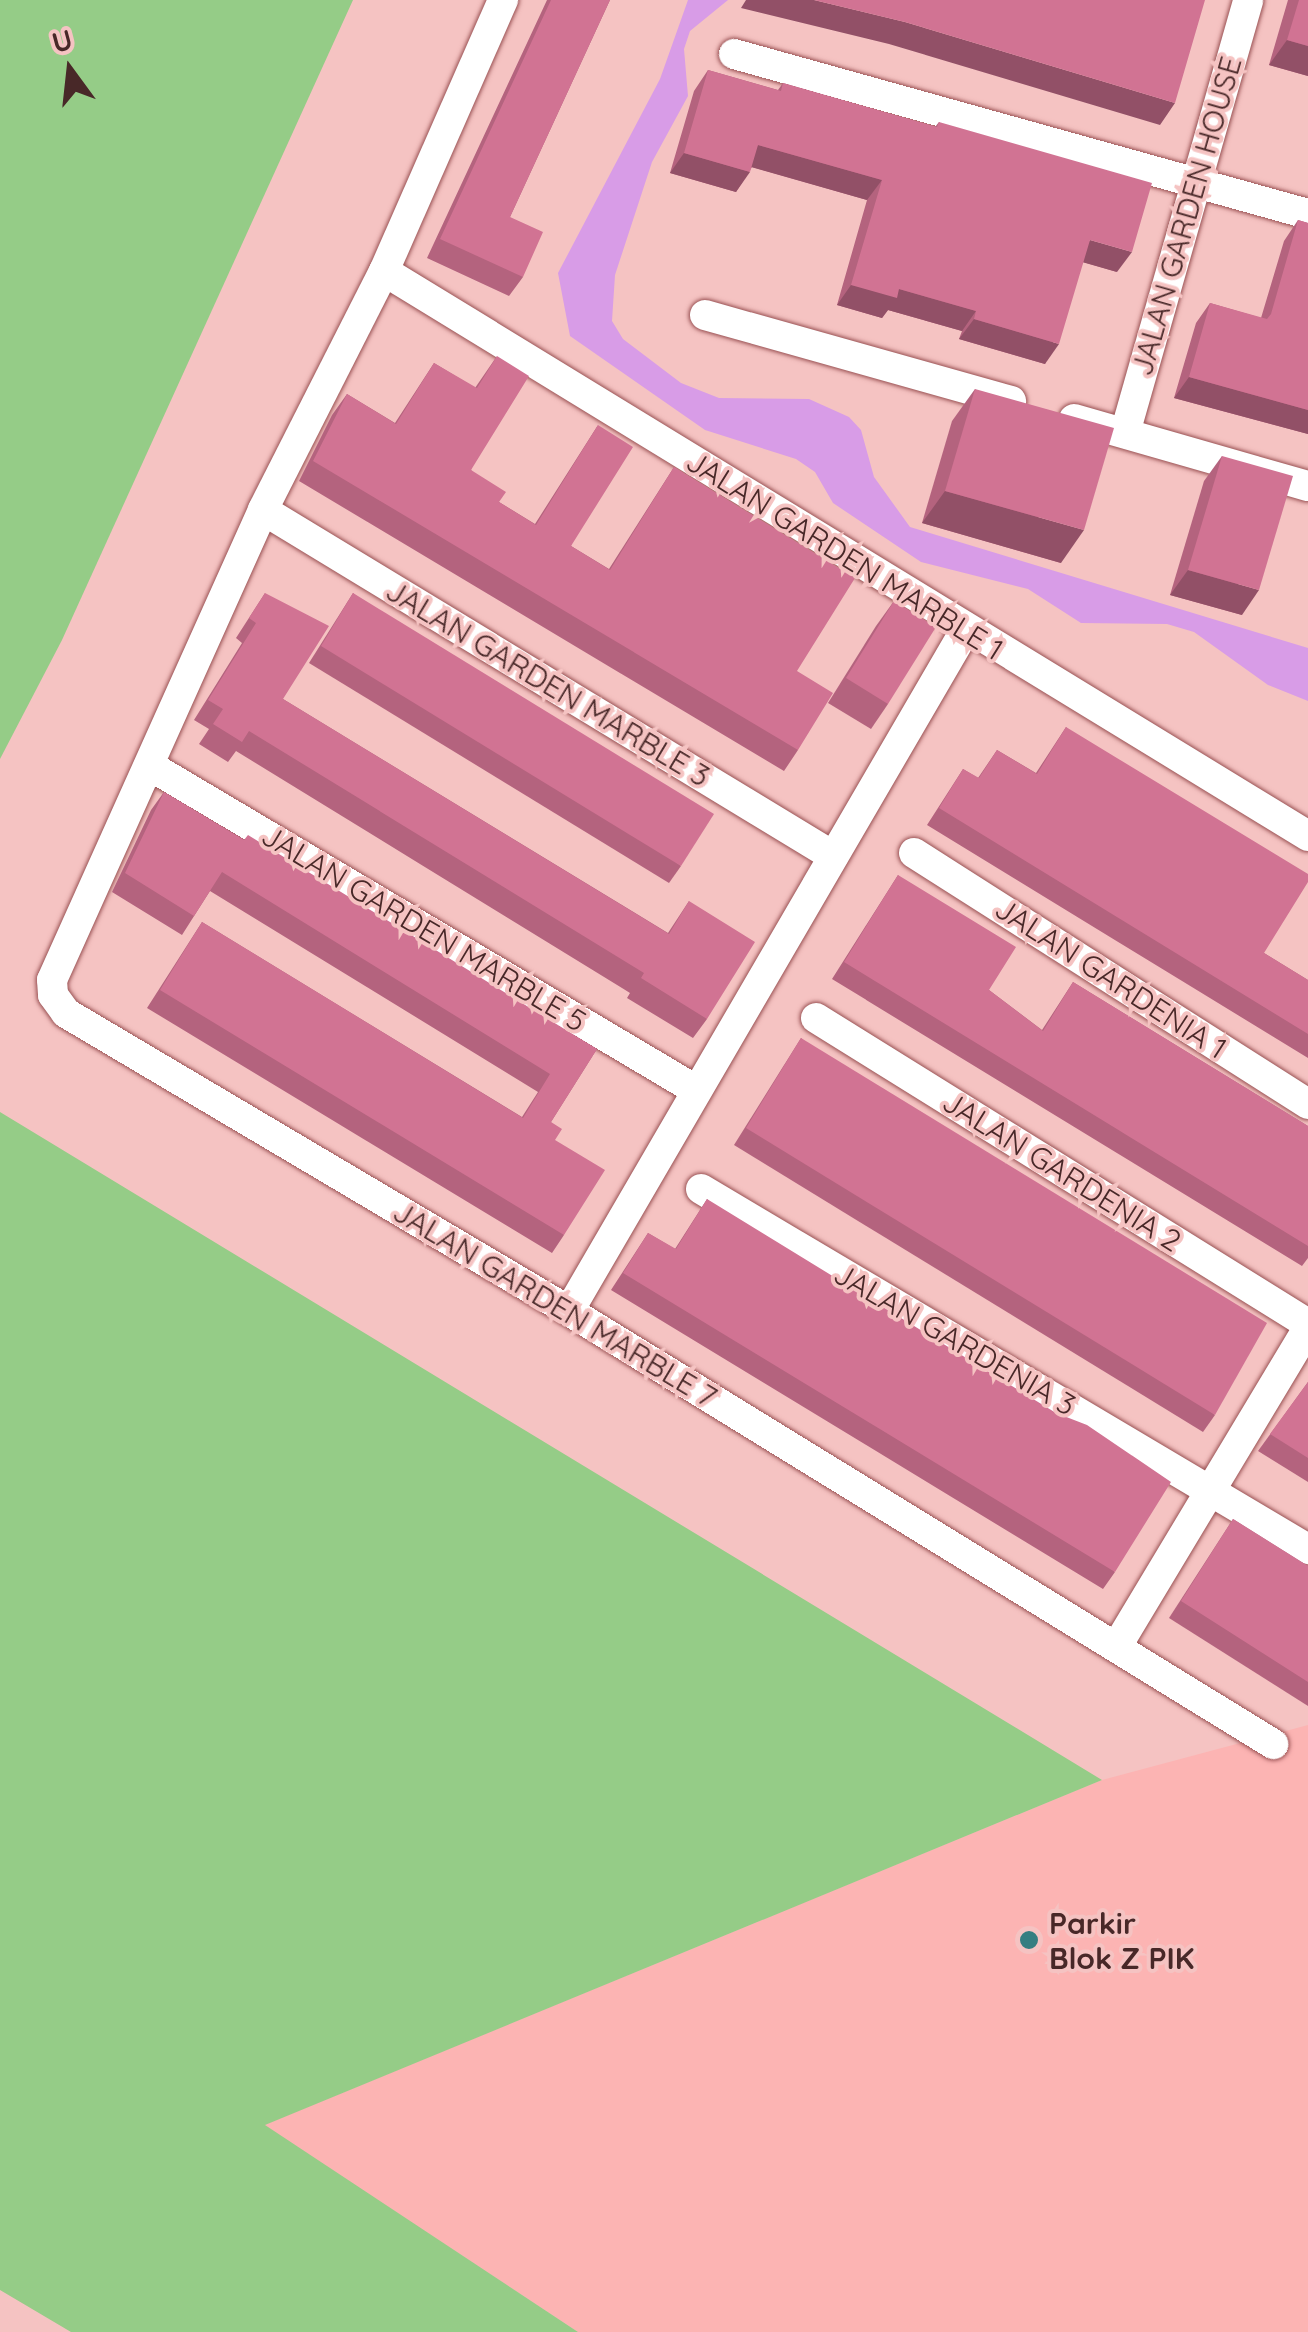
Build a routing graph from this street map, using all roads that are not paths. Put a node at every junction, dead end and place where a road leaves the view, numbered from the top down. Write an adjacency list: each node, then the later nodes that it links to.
1 (503, 0): 6 (street, JALAN GARDEN MARBLE 7)
2 (1248, 0): 4 (street, JALAN GARDEN HOUSE)
3 (734, 54): 4 (street)
4 (1195, 184): 5 (street); 8 (street, JALAN GARDEN HOUSE)
5 (1308, 214)
6 (384, 271): 10 (street, JALAN GARDEN MARBLE 7); 11 (street, JALAN GARDEN MARBLE 1)
7 (706, 315): 8 (street)
8 (1125, 433): 9 (street)
9 (1308, 486)
10 (263, 510): 12 (street, JALAN GARDEN MARBLE 7); 15 (street, JALAN GARDEN MARBLE 3)
11 (966, 629): 13 (street, JALAN GARDEN MARBLE 1); 15 (street)
12 (152, 767): 17 (street, JALAN GARDEN MARBLE 5); 20 (street, JALAN GARDEN MARBLE 7)
13 (1308, 836)
14 (914, 852): 18 (street, JALAN GARDENIA 1)
15 (833, 856): 17 (street)
16 (816, 1018): 21 (street, JALAN GARDENIA 2)
17 (696, 1090): 20 (street)
18 (1308, 1104)
19 (701, 1189): 22 (street, JALAN GARDENIA 3)
20 (569, 1311): 24 (street, JALAN GARDEN MARBLE 7)
21 (1308, 1326): 22 (street)
22 (1210, 1488): 23 (street, JALAN GARDENIA 3); 24 (street)
23 (1308, 1549)
24 (1118, 1646): 25 (street, JALAN GARDEN MARBLE 7)
25 (1273, 1744)

